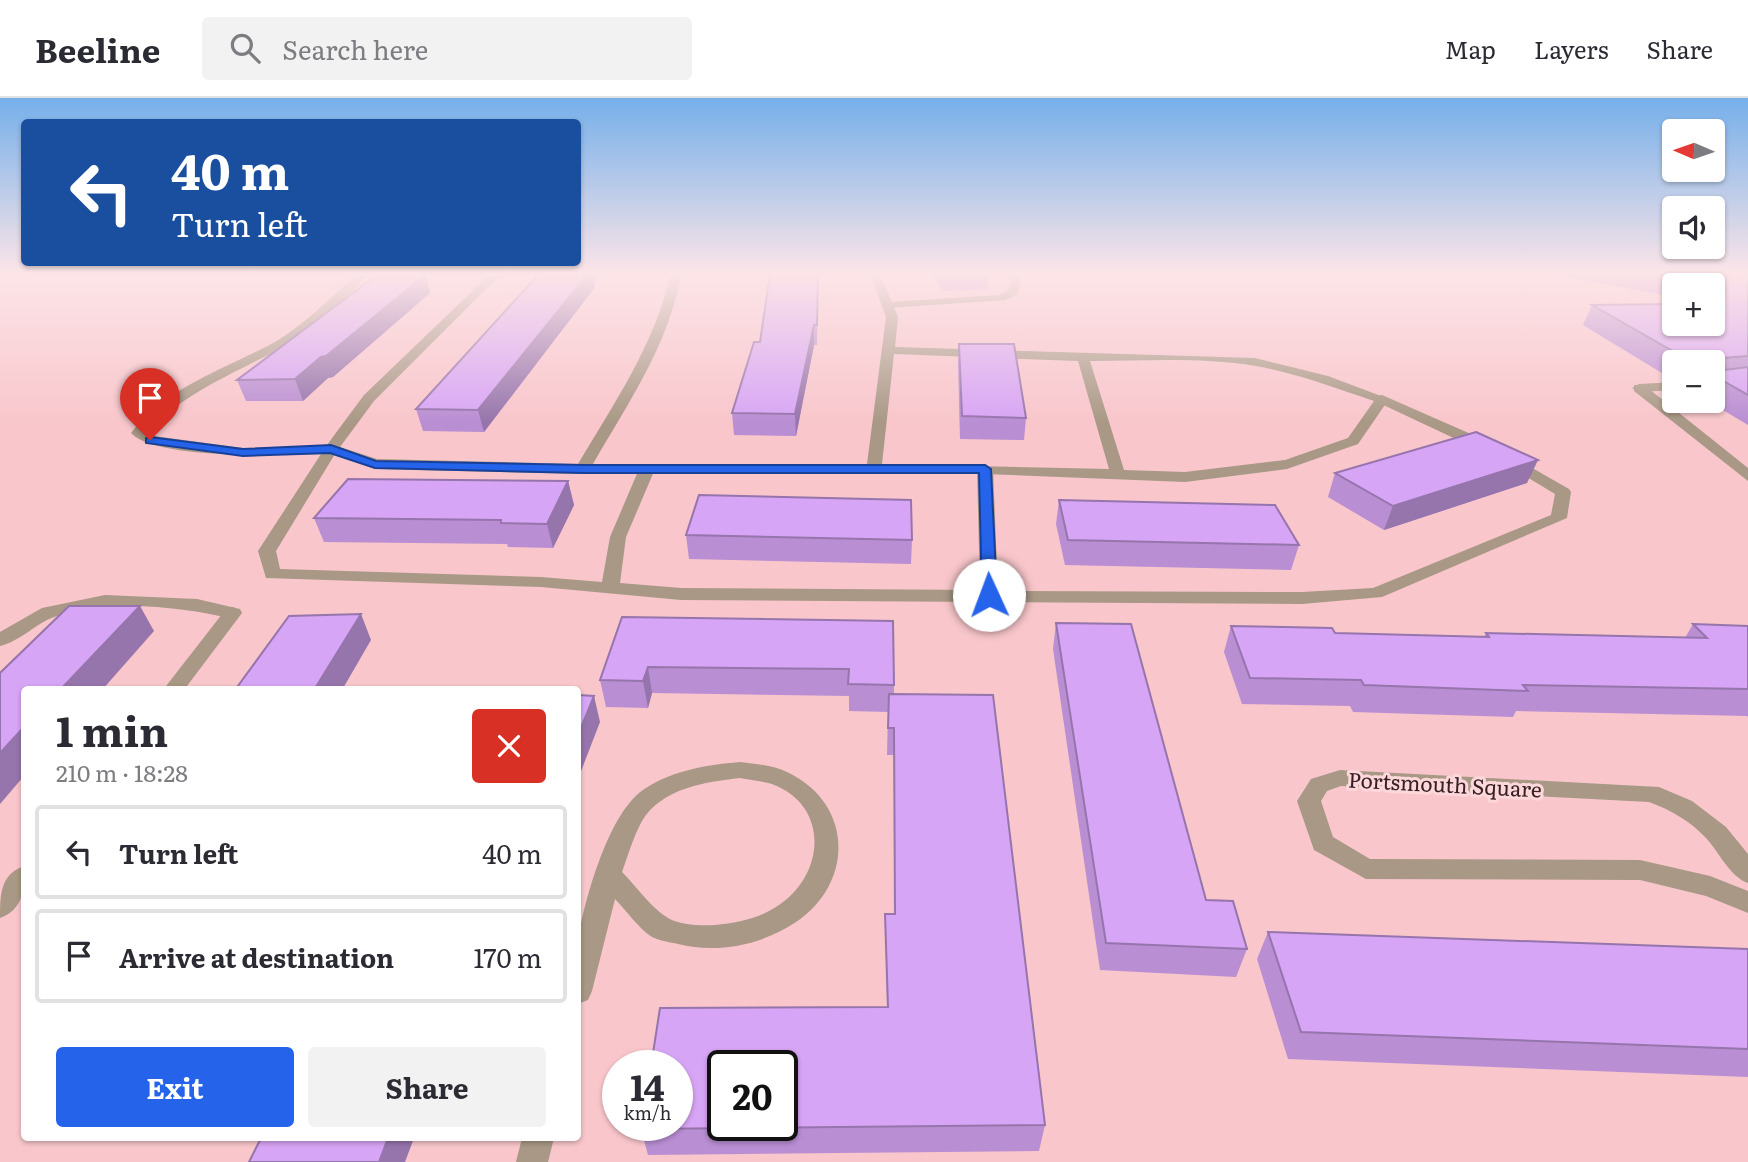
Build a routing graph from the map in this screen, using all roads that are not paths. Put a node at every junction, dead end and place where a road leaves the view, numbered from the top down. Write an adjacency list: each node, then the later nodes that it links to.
1 (305, 324): 11 (street)
2 (445, 324): 11 (street)
3 (664, 324): 12 (street)
4 (891, 324): 5 (street)
5 (888, 350): 6 (street); 14 (street)
6 (1083, 358): 8 (street); 16 (street)
7 (1662, 387): 9 (street)
8 (1382, 399): 16 (street); 19 (street)
9 (1662, 407)
10 (1670, 413): 17 (street)
11 (331, 449): 12 (street); 18 (street)
12 (583, 469): 13 (street)
13 (647, 469): 14 (street); 18 (street)
14 (874, 469): 15 (street)
15 (985, 469): 16 (street); 19 (street)
16 (1118, 474)
17 (1748, 476)
18 (610, 587): 19 (street)
19 (989, 595)
20 (0, 640): 21 (street)
21 (176, 686)
22 (1748, 873): 25 (street, Portsmouth Square)
23 (608, 875): 23 (street); 27 (street)
24 (21, 880): 26 (street)
25 (1748, 902)
26 (0, 907)
27 (581, 979)
28 (537, 1141): 29 (street)
29 (532, 1162)

